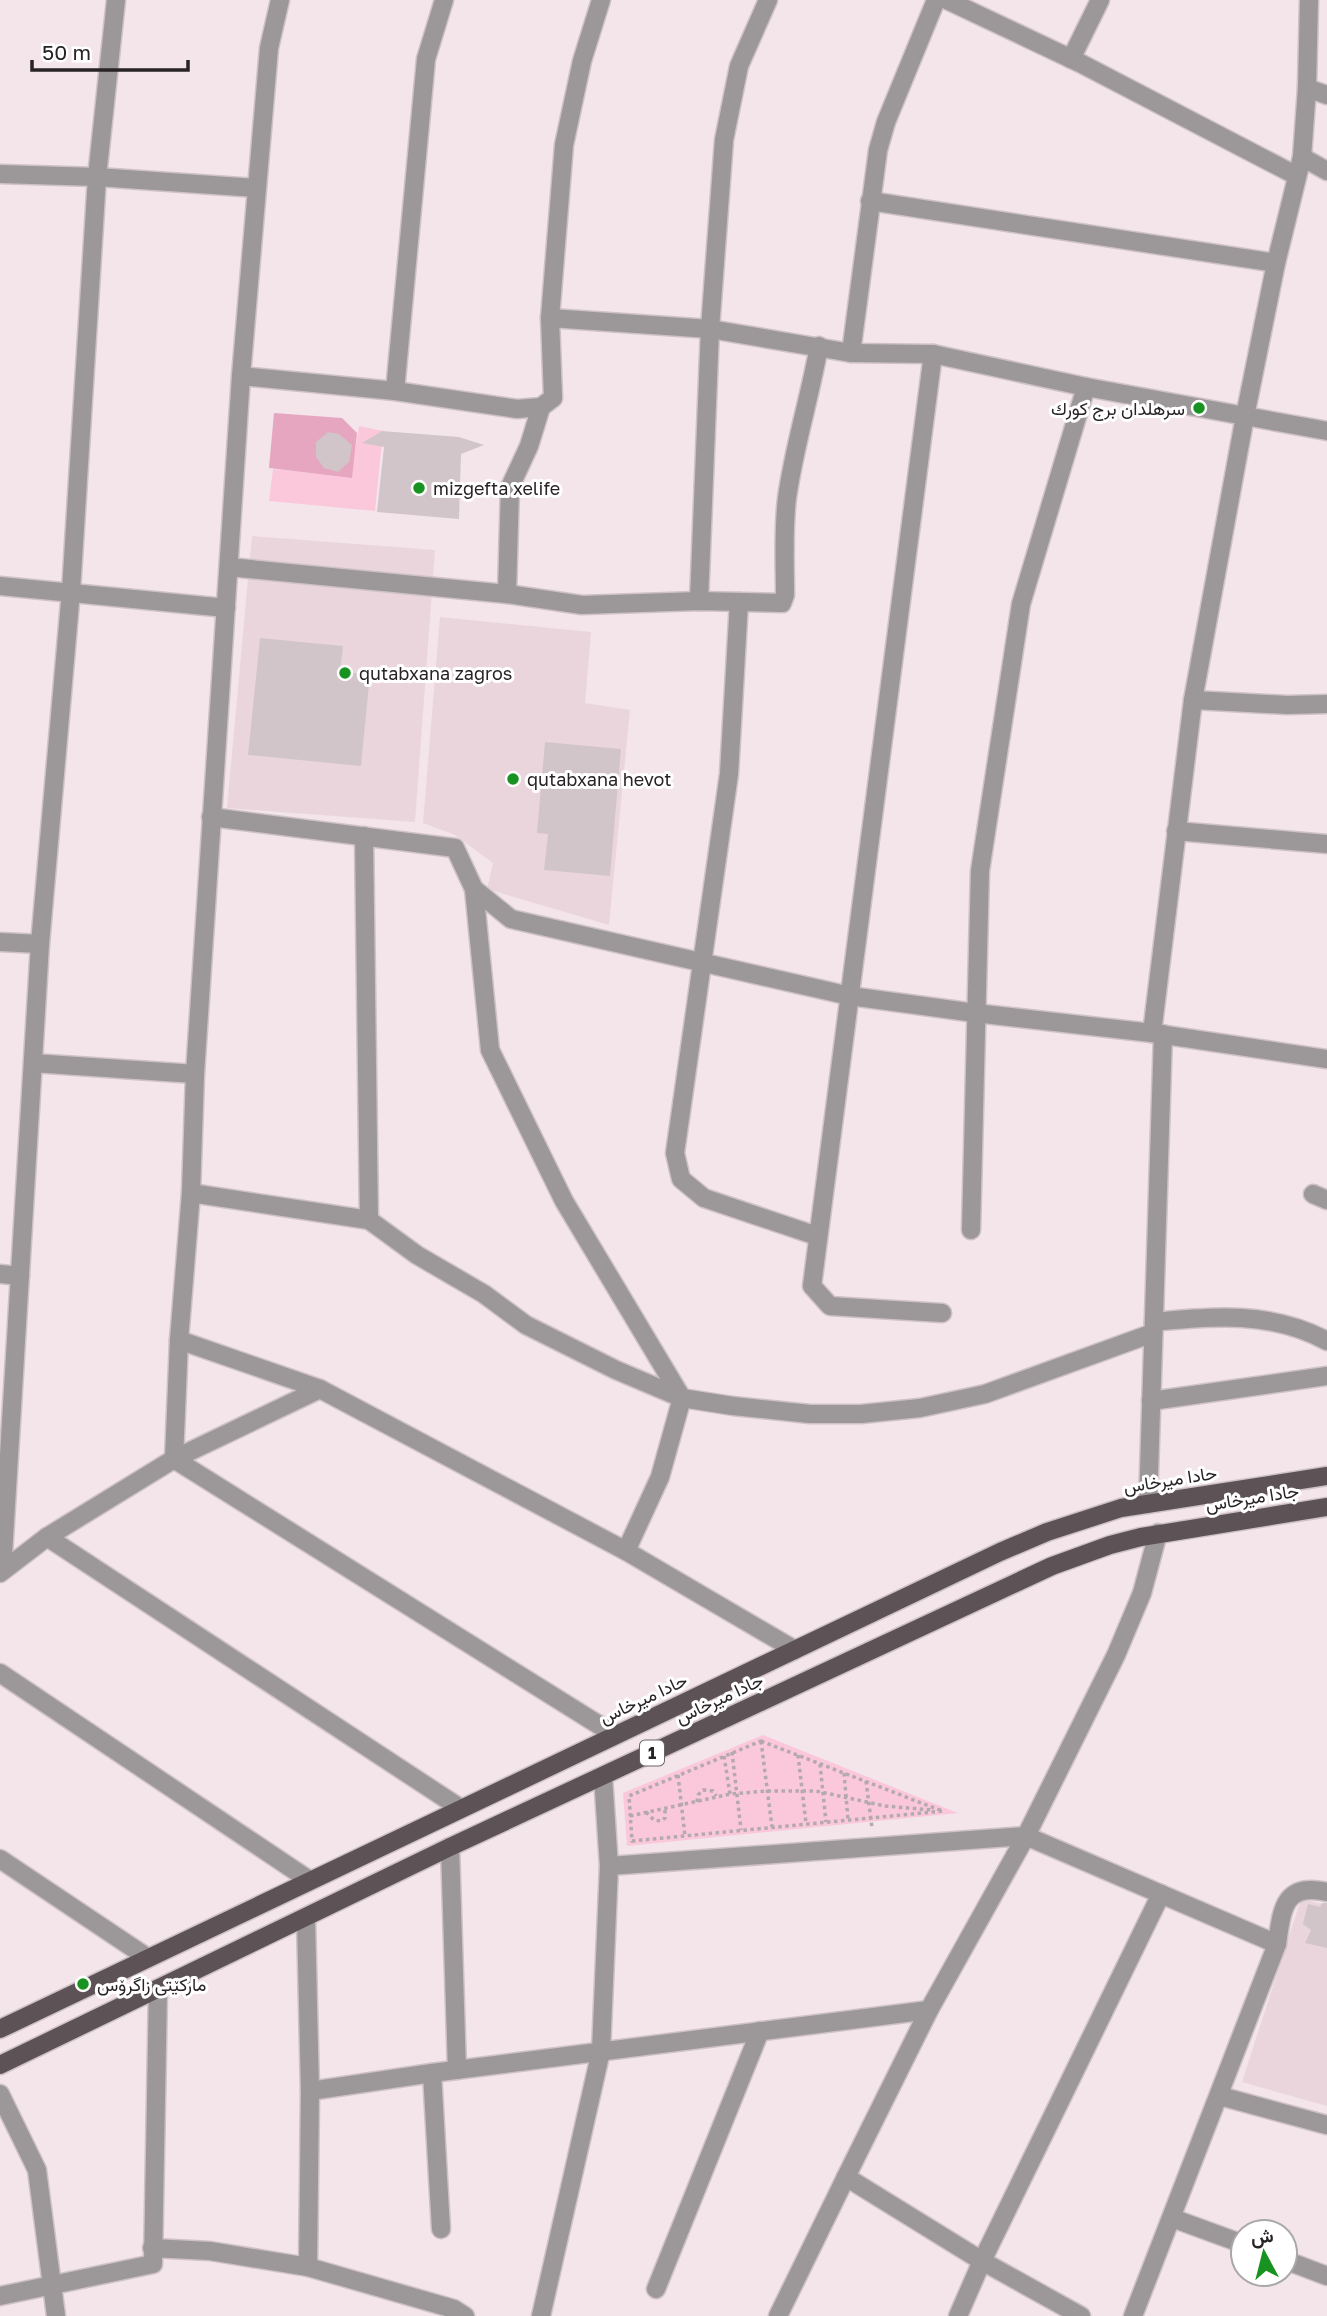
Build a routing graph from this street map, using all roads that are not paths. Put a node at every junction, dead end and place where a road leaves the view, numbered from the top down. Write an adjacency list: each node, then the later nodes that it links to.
1 (116, 0): 17 (street)
2 (280, 0): 18 (street)
3 (444, 0): 28 (street)
4 (601, 0): 21 (street)
5 (768, 0): 22 (street)
6 (936, 0): 19 (street)
7 (947, 0): 10 (street)
8 (1100, 0): 10 (street)
9 (1309, 0): 11 (street)
10 (1071, 59): 16 (street)
11 (1307, 88): 12 (street); 13 (street)
12 (1327, 95)
13 (1302, 157): 14 (street); 16 (street)
14 (1327, 171)
15 (0, 174): 17 (street)
16 (1297, 176): 20 (street)
17 (97, 177): 18 (street); 34 (street)
18 (257, 188): 26 (street)
19 (870, 201): 20 (street); 24 (street)
20 (1276, 263): 30 (street)
21 (550, 318): 22 (street); 29 (street)
22 (710, 328): 23 (street); 36 (street)
23 (819, 346): 24 (street); 37 (street)
24 (851, 353): 25 (street)
25 (933, 354): 27 (street); 49 (street)
26 (241, 376): 28 (street); 32 (street)
27 (1086, 387): 30 (street); 50 (street)
28 (395, 391): 29 (street)
29 (541, 407): 35 (street)
30 (1245, 416): 31 (street); 39 (street)
31 (1327, 431)
32 (229, 567): 35 (street); 38 (street)
33 (0, 586): 34 (street)
34 (71, 591): 38 (street); 47 (street)
35 (507, 594): 36 (street)
36 (699, 601): 37 (street)
37 (739, 602): 48 (street)
38 (226, 608): 41 (street)
39 (1193, 700): 40 (street); 42 (street)
40 (1327, 704)
41 (211, 817): 43 (street); 54 (street)
42 (1176, 831): 44 (street); 51 (street)
43 (364, 836): 45 (street); 56 (street)
44 (1327, 844)
45 (474, 889): 48 (street); 67 (street)
46 (0, 942): 47 (street)
47 (40, 944): 53 (street)
48 (701, 960): 49 (street); 58 (street)
49 (850, 996): 50 (street); 58 (street)
50 (975, 1013): 51 (street); 57 (street)
51 (1157, 1033): 52 (street); 62 (street)
52 (1327, 1059)
53 (33, 1063): 54 (street); 60 (street)
54 (195, 1074): 55 (street)
55 (191, 1194): 56 (street); 63 (street)
56 (369, 1220): 67 (street)
57 (971, 1230)
58 (817, 1236): 61 (street)
59 (0, 1274): 60 (street)
60 (20, 1276): 76 (street)
61 (942, 1313)
62 (1154, 1328): 64 (street); 67 (street); 68 (street)
63 (179, 1340): 66 (street); 69 (street)
64 (1327, 1341)
65 (1327, 1376): 68 (street)
66 (320, 1389): 69 (street); 75 (street)
67 (682, 1398): 75 (street)
68 (1151, 1401): 71 (street)
69 (174, 1459): 74 (street); 79 (street)
70 (1327, 1476): 71 (main road, حادا ميرخاس)
71 (1148, 1504): 77 (main road, حادا ميرخاس)
72 (1327, 1507): 73 (main road, جادا ميرخاس / 1)
73 (1158, 1533): 80 (main road, جادا ميرخاس / 1); 82 (street)
74 (47, 1537): 76 (street); 81 (street)
75 (626, 1550): 77 (street)
76 (1, 1572)
77 (795, 1650): 79 (main road, حادا ميرخاس)
78 (0, 1673): 86 (street)
79 (615, 1735): 81 (main road, حادا ميرخاس)
80 (603, 1776): 83 (main road, جادا ميرخاس / 1); 85 (street)
81 (460, 1808): 86 (main road, حادا ميرخاس)
82 (1026, 1836): 85 (street); 88 (street); 93 (street)
83 (450, 1847): 89 (main road, جادا ميرخاس / 1); 98 (street)
84 (0, 1859): 91 (street)
85 (609, 1866): 96 (street)
86 (309, 1880): 91 (main road, حادا ميرخاس)
87 (1327, 1892): 90 (street)
88 (1161, 1894): 90 (street); 109 (street)
89 (306, 1919): 92 (main road, جادا ميرخاس / 1); 100 (street)
90 (1277, 1944): 102 (street)
91 (148, 1958): 94 (main road, حادا ميرخاس)
92 (158, 1989): 97 (main road, جادا ميرخاس / 1); 108 (street)
93 (929, 2010): 95 (street); 104 (street)
94 (0, 2029)
95 (760, 2031): 96 (street); 114 (street)
96 (601, 2051): 98 (street); 118 (street)
97 (0, 2065)
98 (457, 2070): 99 (street)
99 (432, 2073): 100 (street); 106 (street)
100 (310, 2091): 111 (street)
101 (0, 2094): 113 (street)
102 (1220, 2095): 103 (street); 105 (street)
103 (1327, 2125)
104 (846, 2177): 109 (street); 119 (street)
105 (1172, 2218): 107 (street); 122 (street)
106 (441, 2229)
107 (1229, 2239)
108 (152, 2248): 111 (street); 113 (street)
109 (982, 2261): 120 (street); 121 (street)
110 (1299, 2265): 112 (street)
111 (308, 2267): 117 (street)
112 (1327, 2276)
113 (52, 2284): 115 (street); 116 (street)
114 (656, 2289)
115 (0, 2296)
116 (56, 2316)
117 (465, 2316)
118 (541, 2316)
119 (778, 2316)
120 (958, 2316)
121 (1081, 2316)
122 (1133, 2316)

